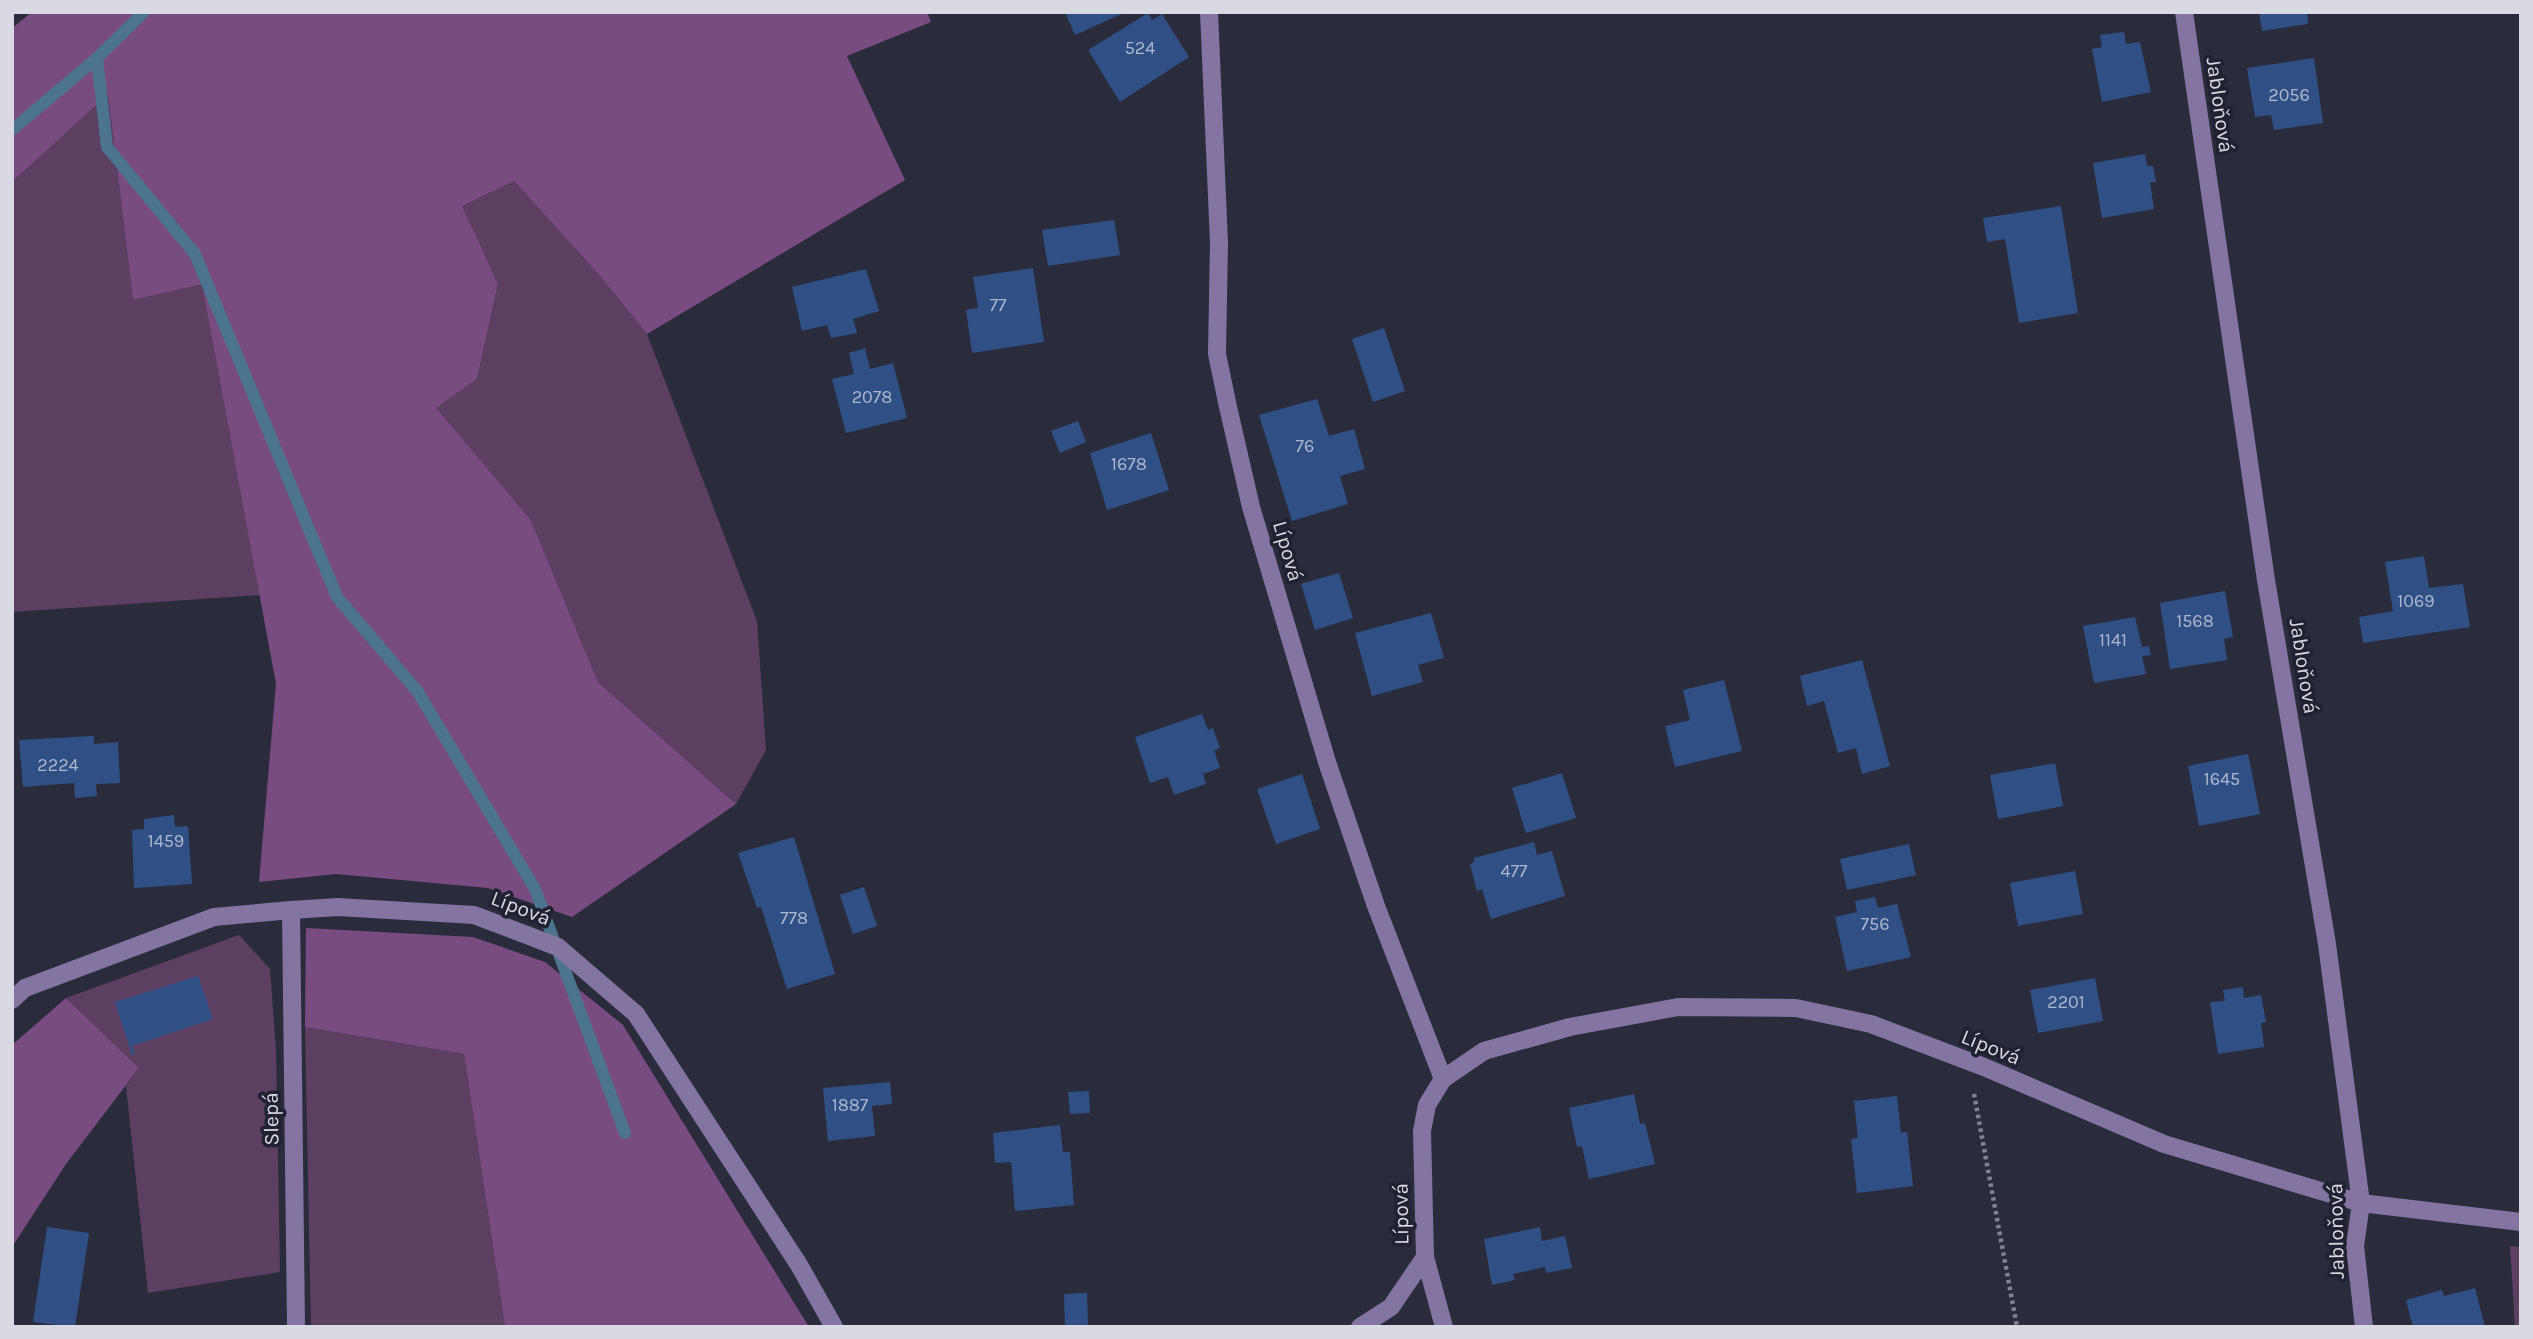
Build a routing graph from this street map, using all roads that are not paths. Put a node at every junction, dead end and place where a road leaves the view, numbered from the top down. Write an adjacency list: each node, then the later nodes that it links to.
1 (1209, 12): 5 (street, Lípová)
2 (2184, 12): 6 (street, Jabloňová)
3 (291, 910): 4 (street, Lípová); 9 (street, Slepá); 10 (street, Lípová)
4 (12, 1000)
5 (1443, 1079): 6 (street, Lípová); 8 (street, Lípová)
6 (2361, 1203): 7 (street, Lípová); 13 (street, Jabloňová)
7 (2521, 1222)
8 (1425, 1257): 11 (street, Lípová); 12 (street)
9 (296, 1327)
10 (834, 1327)
11 (1360, 1327)
12 (1444, 1327)
13 (2364, 1327)

